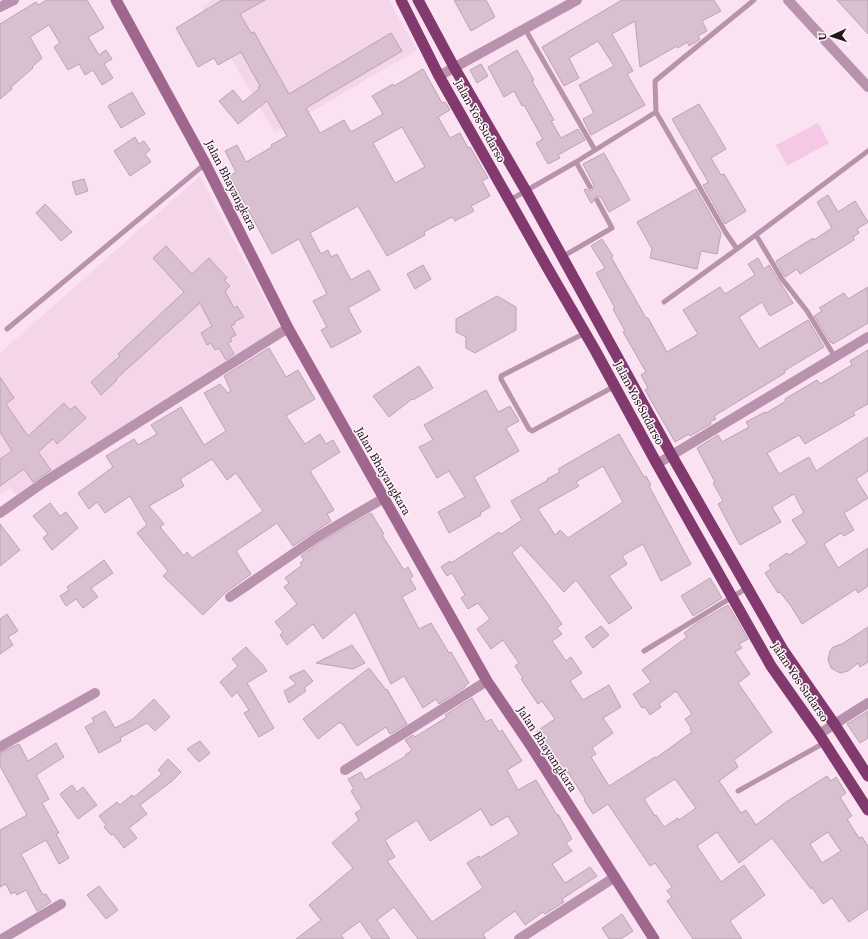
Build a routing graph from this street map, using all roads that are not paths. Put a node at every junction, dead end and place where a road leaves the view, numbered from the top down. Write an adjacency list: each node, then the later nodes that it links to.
1 (14, 0): 8 (street)
2 (116, 0): 17 (main road, Jalan Bhayangkara)
3 (402, 0): 11 (highway, Jalan Yos Sudarso)
4 (418, 0): 10 (highway, Jalan Yos Sudarso)
5 (577, 0): 9 (street)
6 (754, 0): 13 (lane)
7 (788, 0): 12 (street)
8 (0, 7)
9 (525, 29): 10 (street); 14 (lane)
10 (454, 67): 11 (street); 19 (highway, Jalan Yos Sudarso)
11 (439, 76): 21 (highway, Jalan Yos Sudarso)
12 (868, 87)
13 (656, 112): 14 (lane); 23 (lane)
14 (595, 150): 16 (lane)
15 (868, 151): 22 (lane)
16 (576, 162): 18 (lane); 19 (lane)
17 (205, 163): 29 (main road, Jalan Bhayangkara); 30 (lane)
18 (590, 187)
19 (526, 191): 21 (lane); 24 (highway, Jalan Yos Sudarso)
20 (596, 200): 24 (lane)
21 (509, 201): 25 (highway, Jalan Yos Sudarso)
22 (756, 235): 23 (lane); 35 (lane)
23 (737, 249): 26 (lane)
24 (562, 257): 25 (highway); 27 (highway, Jalan Yos Sudarso)
25 (547, 267): 28 (highway, Jalan Yos Sudarso)
26 (664, 302)
27 (590, 308): 28 (highway); 33 (highway, Jalan Yos Sudarso)
28 (575, 316): 31 (highway, Jalan Yos Sudarso)
29 (288, 328): 40 (main road, Jalan Bhayangkara); 41 (street)
30 (7, 329)
31 (584, 333): 34 (highway, Jalan Yos Sudarso); 37 (lane)
32 (868, 337): 35 (street)
33 (609, 342): 34 (highway); 36 (highway, Jalan Yos Sudarso)
34 (595, 350): 37 (highway, Jalan Yos Sudarso)
35 (834, 358): 38 (street)
36 (629, 378): 37 (highway); 38 (highway, Jalan Yos Sudarso)
37 (615, 386): 39 (highway, Jalan Yos Sudarso)
38 (672, 456): 39 (street); 42 (highway, Jalan Yos Sudarso)
39 (657, 464): 44 (highway, Jalan Yos Sudarso)
40 (384, 498): 43 (street); 46 (main road, Jalan Bhayangkara)
41 (0, 513)
42 (748, 587): 44 (lane); 49 (highway, Jalan Yos Sudarso)
43 (230, 597)
44 (732, 597): 45 (lane); 50 (highway, Jalan Yos Sudarso)
45 (644, 651)
46 (487, 681): 52 (street); 56 (main road, Jalan Bhayangkara)
47 (95, 693): 51 (street)
48 (868, 703): 49 (street)
49 (835, 725): 50 (street); 53 (highway, Jalan Yos Sudarso)
50 (822, 738): 54 (lane); 55 (highway, Jalan Yos Sudarso)
51 (0, 747)
52 (345, 770)
53 (868, 776)
54 (738, 791)
55 (868, 810)
56 (615, 877): 59 (street); 60 (main road, Jalan Bhayangkara)
57 (61, 904): 58 (street)
58 (2, 939)
59 (519, 939)
60 (654, 939)

